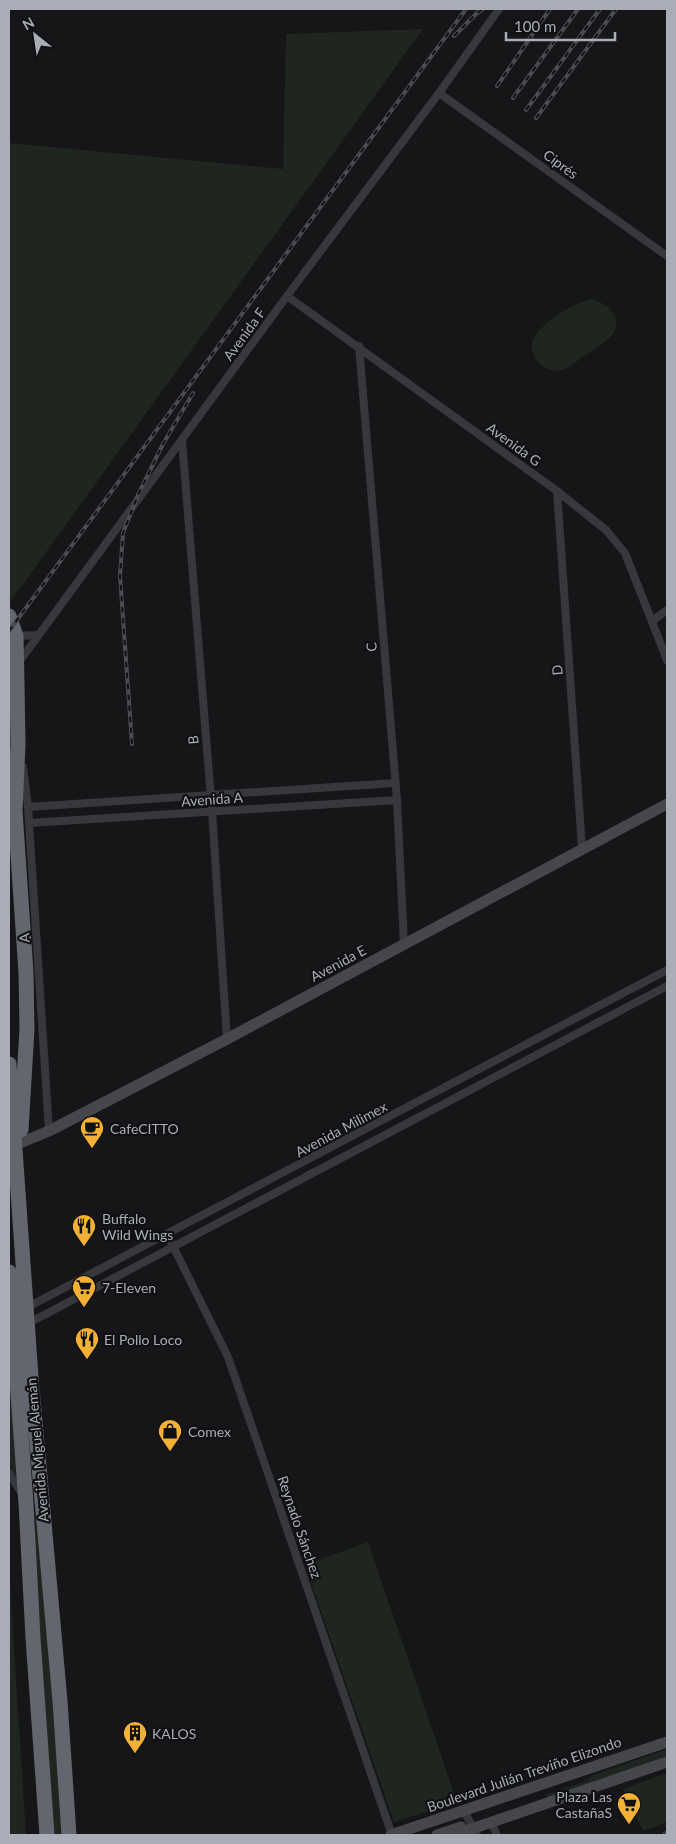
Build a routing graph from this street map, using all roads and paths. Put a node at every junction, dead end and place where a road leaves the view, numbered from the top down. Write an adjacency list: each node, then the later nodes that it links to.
1 (499, 9): 2 (street, Avenida F)
2 (439, 93): 3 (street, Ciprés); 4 (street, Avenida F)
3 (667, 256)
4 (287, 296): 5 (street, Avenida G); 6 (street, Avenida F)
5 (359, 346): 7 (street, Avenida G); 16 (street, C)
6 (182, 440): 11 (street, Avenida F); 18 (street, B)
7 (557, 491): 10 (street, Avenida G); 25 (street, D)
8 (667, 610): 10 (street)
9 (9, 616): 12 (highway)
10 (652, 622): 13 (street, Avenida G)
11 (38, 635): 12 (street); 14 (street, Avenida F)
12 (16, 636): 14 (highway)
13 (667, 660)
14 (13, 675): 15 (highway)
15 (18, 744): 22 (street, A); 32 (highway)
16 (395, 783): 17 (street, Avenida A); 19 (street, C)
17 (313, 788): 18 (street, Avenida A); 21 (street)
18 (210, 795): 22 (street, Avenida A); 23 (street, B)
19 (396, 800): 21 (street, Avenida A); 26 (street, C)
20 (667, 804): 25 (main road, Avenida E)
21 (315, 805): 23 (street, Avenida A)
22 (28, 807): 24 (street, A)
23 (212, 811): 24 (street, Avenida A); 29 (street, B)
24 (29, 823): 31 (street, A)
25 (582, 848): 26 (main road, Avenida E)
26 (404, 945): 29 (main road, Avenida E)
27 (667, 970): 34 (street, Avenida Milimex)
28 (667, 986): 35 (street, Avenida Milimex)
29 (227, 1039): 31 (main road, Avenida E)
30 (9, 1064): 33 (highway, Avenida Miguel Alemán)
31 (49, 1131): 32 (main road, Avenida E)
32 (20, 1144): 33 (highway)
33 (15, 1160): 38 (highway, Avenida Miguel Alemán)
34 (167, 1234): 35 (street, Reynado Sánchez); 38 (street, Avenida Milimex)
35 (174, 1247): 39 (street, Avenida Milimex); 48 (street, Reynado Sánchez)
36 (9, 1272): 37 (highway, Avenida Miguel Alemán)
37 (9, 1298): 41 (highway, Avenida Miguel Alemán)
38 (26, 1308): 39 (highway, Avenida Miguel Alemán)
39 (27, 1324): 47 (highway, Avenida Miguel Alemán)
40 (9, 1473): 41 (street)
41 (26, 1503): 46 (highway, Avenida Miguel Alemán)
42 (667, 1742): 44 (main road, Boulevard Julián Treviño Elizondo)
43 (667, 1762): 45 (main road, Boulevard Julián Treviño Elizondo)
44 (470, 1823): 45 (main road, Boulevard Julián Treviño Elizondo); 48 (main road, Boulevard Julián Treviño Elizondo); 49 (main road); 50 (main road, Boulevard Julián Treviño Elizondo)
45 (491, 1823): 51 (street)
46 (47, 1835)
47 (69, 1835)
48 (391, 1835)
49 (437, 1835)
50 (454, 1835)
51 (497, 1835)

